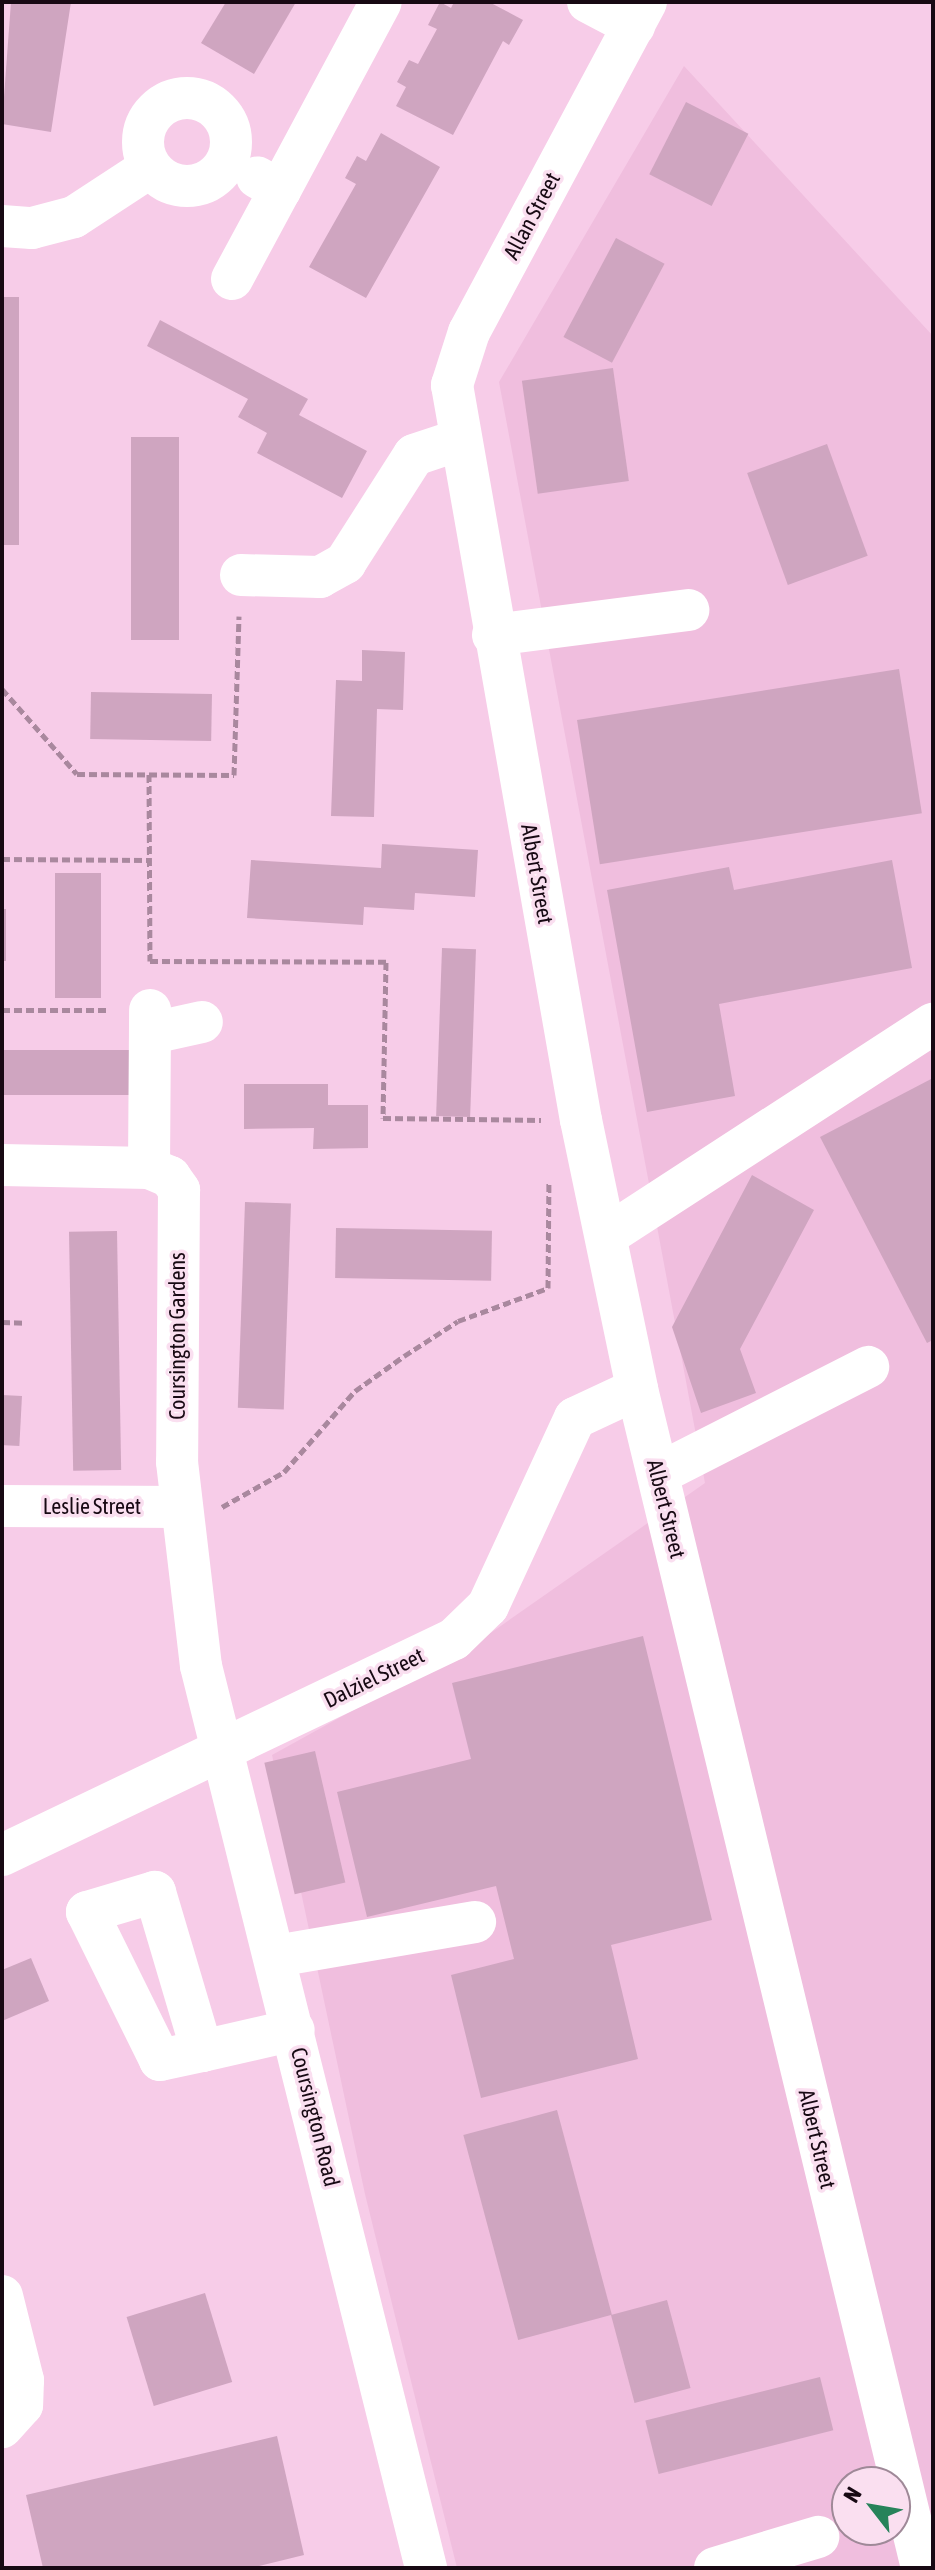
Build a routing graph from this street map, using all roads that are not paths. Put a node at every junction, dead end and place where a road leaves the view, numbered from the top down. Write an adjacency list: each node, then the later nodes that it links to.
1 (381, 2): 6 (street)
2 (588, 2): 3 (street)
3 (640, 14): 9 (street, Allan Street)
4 (228, 160): 5 (street); 5 (street); 6 (street)
5 (149, 168): 7 (street)
6 (280, 190): 8 (street)
7 (2, 226)
8 (232, 279)
9 (459, 440): 10 (street); 12 (street, Albert Street)
10 (241, 575)
11 (688, 610): 12 (street)
12 (493, 635): 17 (street, Albert Street)
13 (202, 1022): 16 (street)
14 (933, 1024): 17 (street)
15 (2, 1165): 16 (street)
16 (149, 1168): 22 (street, Coursington Gardens)
17 (606, 1236): 19 (street, Albert Street)
18 (868, 1367): 20 (street)
19 (637, 1389): 20 (street, Albert Street); 24 (street, Dalziel Street)
20 (658, 1474): 32 (street, Albert Street)
21 (2, 1506): 22 (street, Leslie Street)
22 (181, 1507): 23 (street, Coursington Gardens)
23 (201, 1666): 24 (street, Coursington Road)
24 (220, 1753): 25 (street, Dalziel Street); 27 (street, Coursington Road)
25 (2, 1855)
26 (475, 1922): 27 (street)
27 (276, 1956): 28 (street, Coursington Road)
28 (294, 2030): 29 (street); 34 (street, Coursington Road)
29 (202, 2051)
30 (2, 2296): 31 (street)
31 (2, 2427)
32 (920, 2510): 36 (street, Albert Street)
33 (818, 2537): 35 (street)
34 (426, 2568)
35 (715, 2568)
36 (922, 2568)

